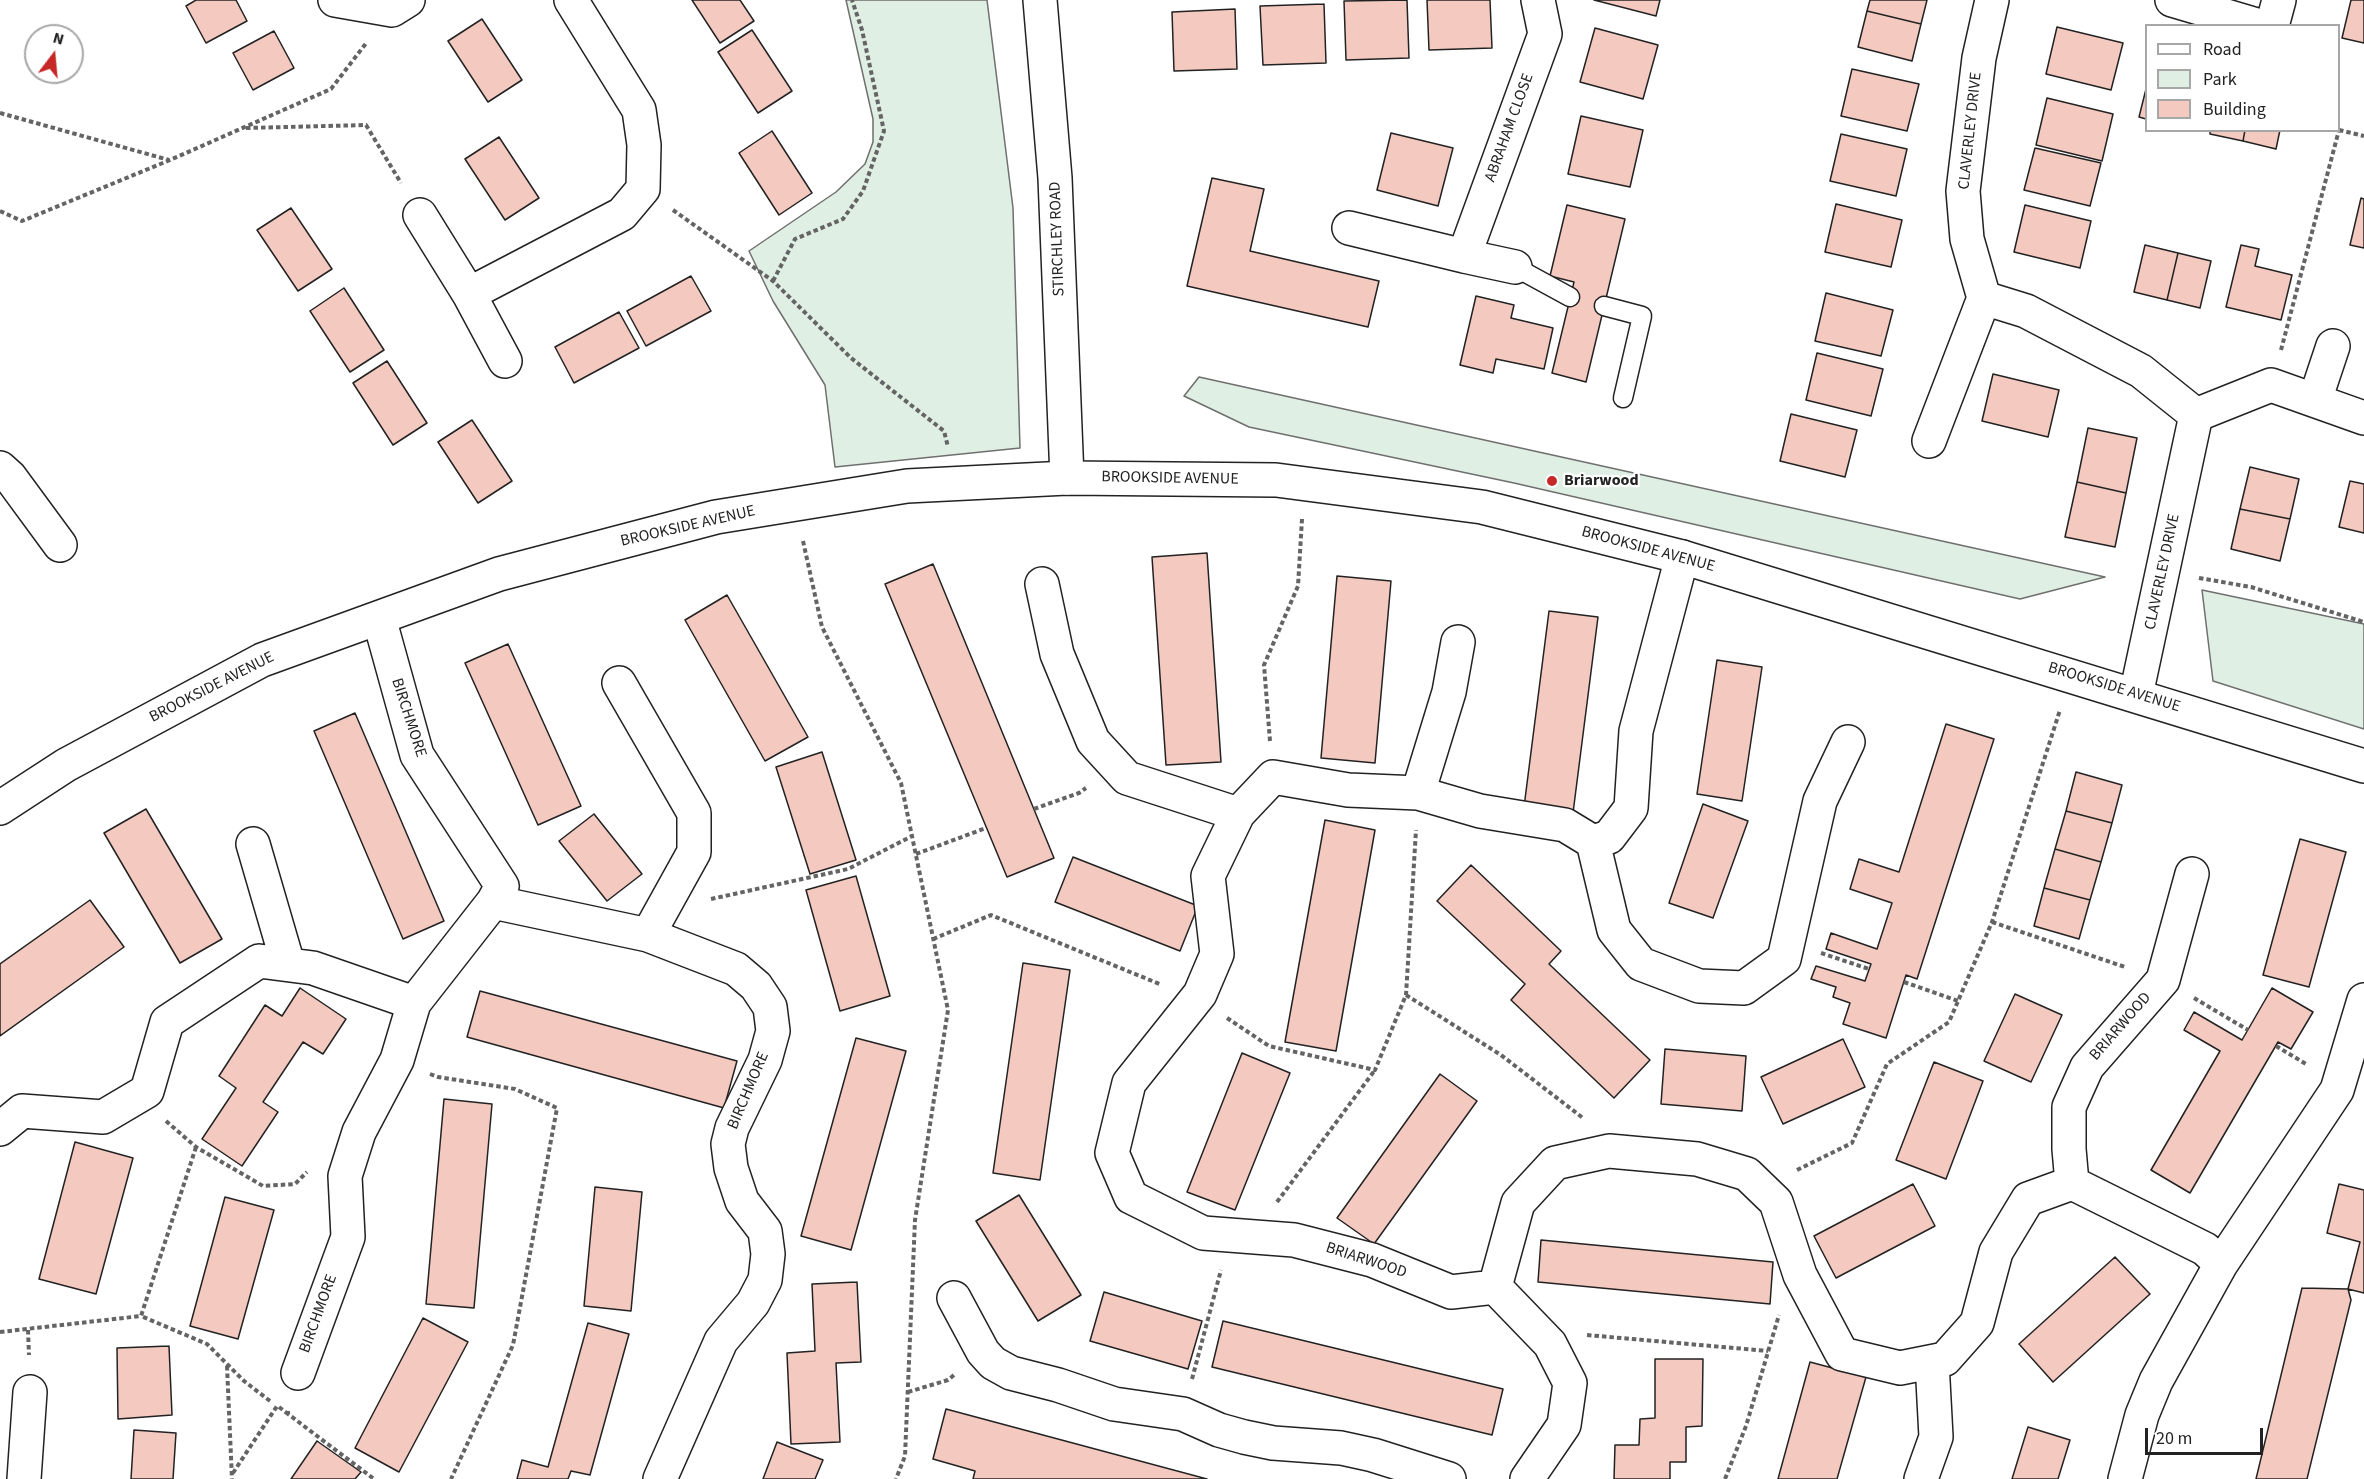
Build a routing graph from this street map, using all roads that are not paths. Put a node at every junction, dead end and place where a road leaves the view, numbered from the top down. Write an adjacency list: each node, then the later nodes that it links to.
1 (335, 0): 8 (street)
2 (571, 0): 15 (street)
3 (1040, 0): 27 (street, STIRCHLEY ROAD)
4 (1538, 0): 13 (street, ABRAHAM CLOSE)
5 (1992, 0): 17 (street, CLAVERLEY DRIVE)
6 (2172, 0): 9 (street)
7 (2278, 0): 10 (street)
8 (400, 5)
9 (2253, 24)
10 (2272, 24)
11 (420, 215): 15 (street)
12 (1349, 228): 13 (street)
13 (1464, 256): 14 (street)
14 (1515, 267): 16 (lane)
15 (469, 294): 20 (street)
16 (1570, 297)
17 (1984, 298): 23 (street); 25 (street)
18 (1605, 306): 21 (lane)
19 (2333, 346): 22 (street)
20 (505, 361)
21 (1623, 398)
22 (2315, 400): 23 (street); 24 (street)
23 (2196, 415): 34 (street, CLAVERLEY DRIVE)
24 (2364, 418)
25 (1929, 441)
26 (0, 468): 28 (street)
27 (1067, 478): 29 (street, BROOKSIDE AVENUE); 31 (street, BROOKSIDE AVENUE)
28 (60, 545)
29 (1682, 557): 34 (street, BROOKSIDE AVENUE); 40 (street)
30 (1042, 584): 39 (street)
31 (379, 618): 38 (street, BROOKSIDE AVENUE); 43 (street, BIRCHMORE)
32 (1458, 642): 37 (street)
33 (619, 683): 44 (street)
34 (2136, 695): 36 (street, BROOKSIDE AVENUE)
35 (1848, 742): 40 (street)
36 (2364, 766)
37 (1418, 793): 39 (street, BRIARWOOD); 40 (street)
38 (0, 808)
39 (1238, 814): 52 (street, BRIARWOOD)
40 (1593, 842)
41 (253, 844): 45 (street)
42 (2192, 874): 50 (street, BRIARWOOD)
43 (493, 902): 44 (street, BIRCHMORE); 47 (street, BIRCHMORE)
44 (648, 935): 58 (street, BIRCHMORE)
45 (288, 964): 47 (street); 49 (street)
46 (2364, 1000): 48 (street)
47 (414, 1003): 55 (street, BIRCHMORE)
48 (2350, 1094): 51 (street)
49 (0, 1129)
50 (2072, 1183): 51 (street); 54 (street)
51 (2221, 1264): 62 (street)
52 (1496, 1287): 54 (street); 60 (street)
53 (954, 1298): 59 (street)
54 (1932, 1362): 61 (street)
55 (298, 1373)
56 (30, 1392): 57 (street)
57 (24, 1479)
58 (660, 1479)
59 (1449, 1479)
60 (1527, 1479)
61 (1921, 1479)
62 (2125, 1479)

